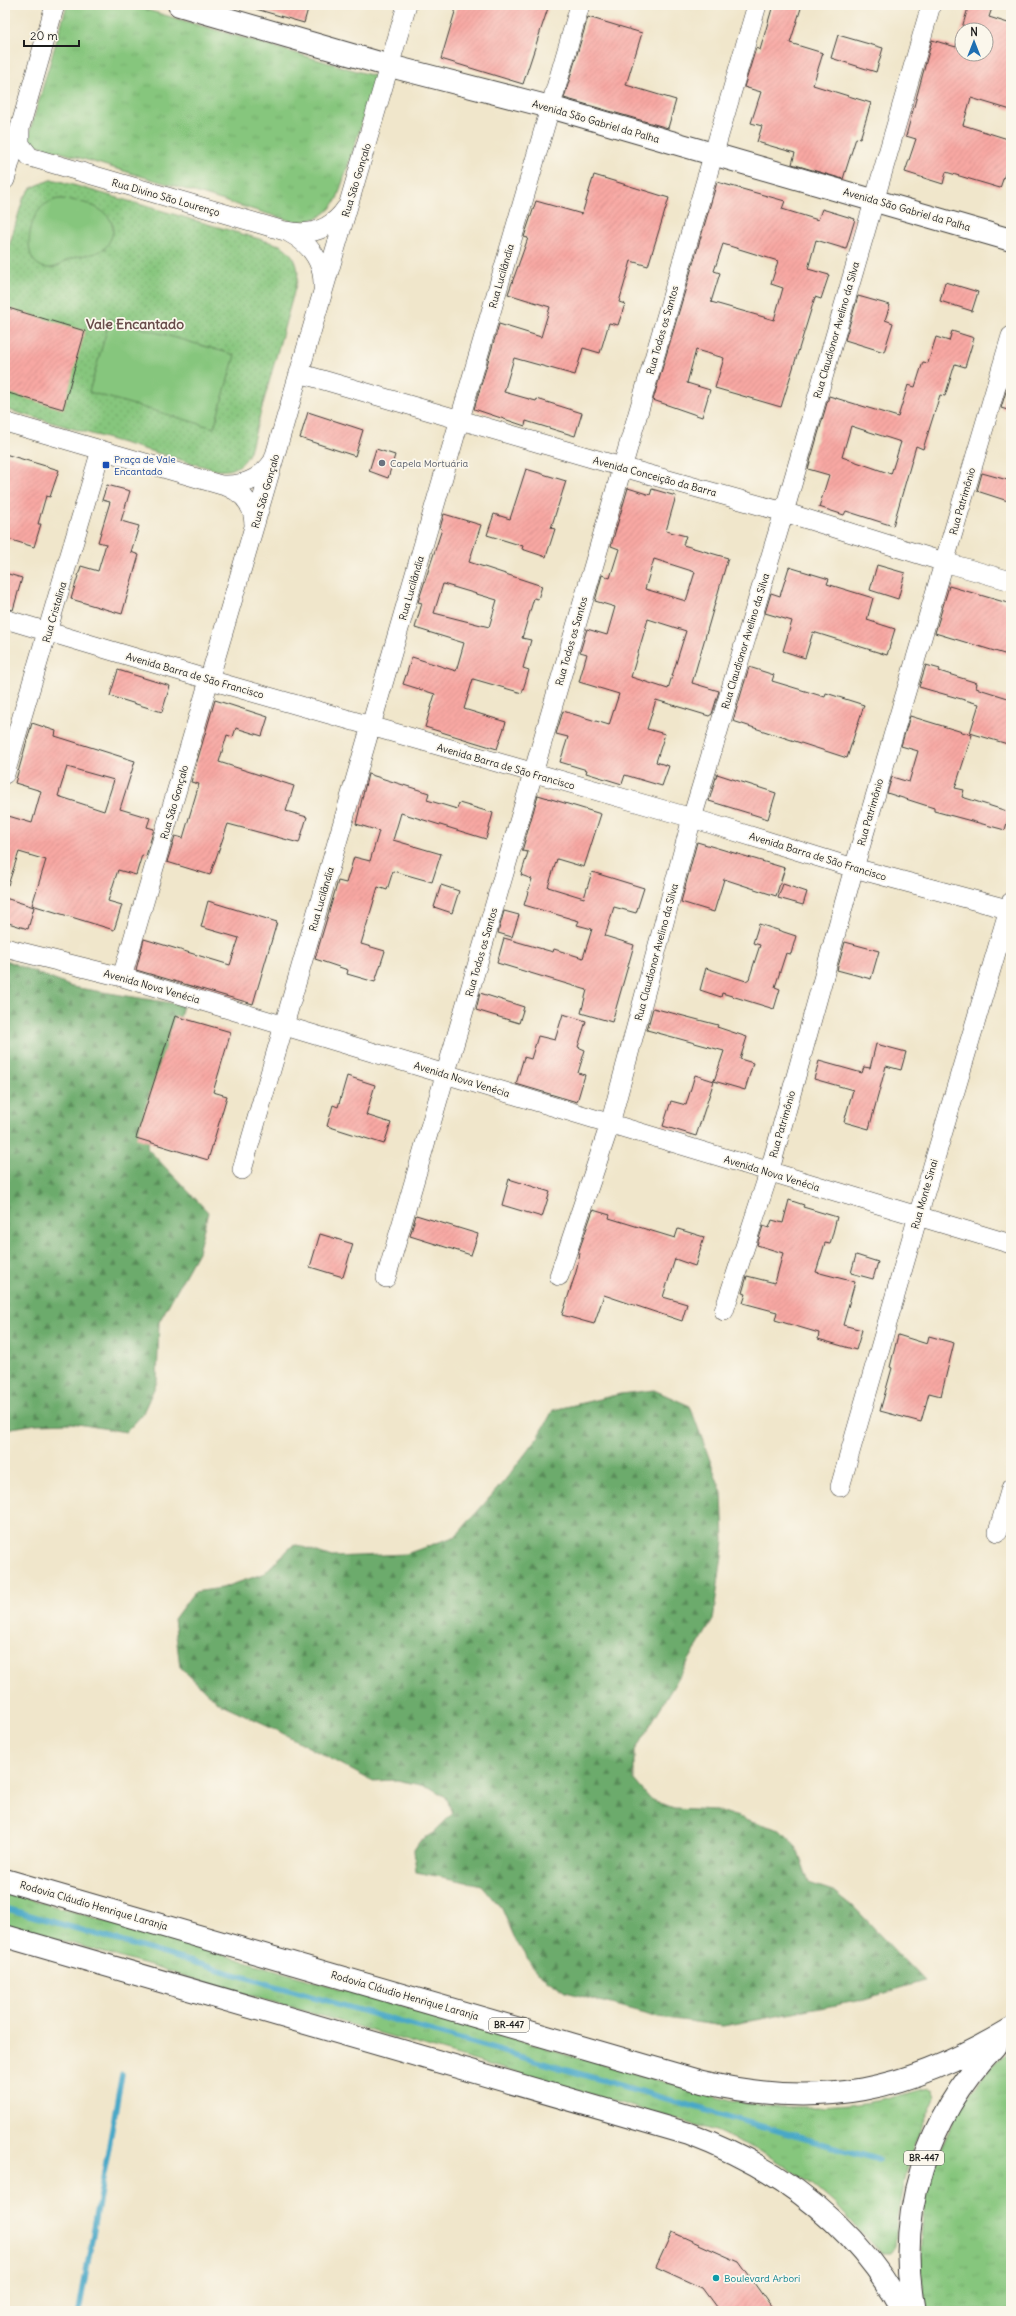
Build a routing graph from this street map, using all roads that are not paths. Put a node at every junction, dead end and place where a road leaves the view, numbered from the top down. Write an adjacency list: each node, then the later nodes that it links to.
1 (55, 5): 10 (street)
2 (179, 5): 7 (main road, Avenida São Gabriel da Palha)
3 (407, 5): 8 (street, Rua São Gonçalo)
4 (580, 5): 9 (street, Rua Lucilândia)
5 (757, 5): 11 (street, Rua Todos os Santos)
6 (931, 5): 15 (street, Rua Claudionor Avelino da Silva)
7 (224, 11): 8 (main road, Avenida São Gabriel da Palha)
8 (390, 66): 9 (main road, Avenida São Gabriel da Palha); 16 (street, Rua São Gonçalo)
9 (550, 107): 11 (main road, Avenida São Gabriel da Palha); 22 (street, Rua Lucilândia)
10 (20, 128): 12 (street, Rua Divino São Lourenço); 13 (street)
11 (713, 154): 15 (main road, Avenida São Gabriel da Palha); 26 (street, Rua Todos os Santos)
12 (56, 164): 14 (street, Rua Divino São Lourenço); 17 (street, Rua Divino São Lourenço)
13 (5, 180)
14 (5, 186)
15 (874, 199): 18 (main road, Avenida São Gabriel da Palha); 28 (street, Rua Claudionor Avelino da Silva)
16 (349, 201): 17 (street, Rua Divino São Lourenço); 19 (street, Rua São Gonçalo)
17 (277, 229): 19 (street, Rua Divino São Lourenço)
18 (1011, 240)
19 (322, 295): 21 (street, Rua São Gonçalo)
20 (1011, 336): 30 (street, Rua Patrimônio)
21 (299, 373): 22 (street, Avenida Conceição da Barra); 25 (street, Rua São Gonçalo)
22 (459, 420): 26 (street, Avenida Conceição da Barra); 35 (street, Rua Lucilândia)
23 (5, 422): 24 (street)
24 (101, 450): 27 (street); 33 (street, Rua Cristalina)
25 (274, 460): 27 (street); 29 (street, Rua São Gonçalo)
26 (622, 467): 28 (street, Avenida Conceição da Barra); 37 (street, Rua Todos os Santos)
27 (212, 482): 29 (street)
28 (784, 512): 30 (street, Avenida Conceição da Barra); 38 (street, Rua Claudionor Avelino da Silva)
29 (253, 534): 34 (street, Rua São Gonçalo)
30 (944, 562): 31 (street, Avenida Conceição da Barra); 39 (street, Rua Patrimônio)
31 (1011, 581)
32 (5, 619): 33 (street, Avenida Barra de São Francisco)
33 (48, 632): 34 (street, Avenida Barra de São Francisco); 36 (street, Rua Cristalina)
34 (210, 680): 35 (street, Avenida Barra de São Francisco); 42 (street, Rua São Gonçalo)
35 (371, 727): 37 (street, Avenida Barra de São Francisco); 43 (street, Rua Lucilândia)
36 (5, 774)
37 (533, 774): 38 (street, Avenida Barra de São Francisco); 44 (street, Rua Todos os Santos)
38 (692, 818): 39 (street, Avenida Barra de São Francisco); 45 (street, Rua Claudionor Avelino da Silva)
39 (854, 868): 40 (street, Avenida Barra de São Francisco); 47 (street, Rua Patrimônio)
40 (1010, 907): 48 (street, Rua Monte Sinai)
41 (5, 948): 42 (street, Avenida Nova Venécia)
42 (122, 977): 43 (street, Avenida Nova Venécia)
43 (284, 1025): 44 (street, Avenida Nova Venécia); 46 (street, Rua Lucilândia)
44 (446, 1073): 45 (street, Avenida Nova Venécia); 51 (street, Rua Todos os Santos)
45 (610, 1124): 47 (street, Avenida Nova Venécia); 50 (street, Rua Claudionor Avelino da Silva)
46 (242, 1170)
47 (769, 1173): 48 (street, Avenida Nova Venécia); 52 (street, Rua Patrimônio)
48 (918, 1216): 49 (street, Avenida Nova Venécia); 53 (street, Rua Monte Sinai)
49 (1011, 1244)
50 (559, 1276)
51 (386, 1278)
52 (724, 1311)
53 (840, 1487)
54 (1011, 1488): 55 (street)
55 (998, 1532)
56 (5, 1880): 58 (main road, Rodovia Cláudio Henrique Laranja / BR-447)
57 (5, 1936): 59 (main road)
58 (1011, 2030): 60 (main road, BR-447)
59 (903, 2311)
60 (914, 2311)

